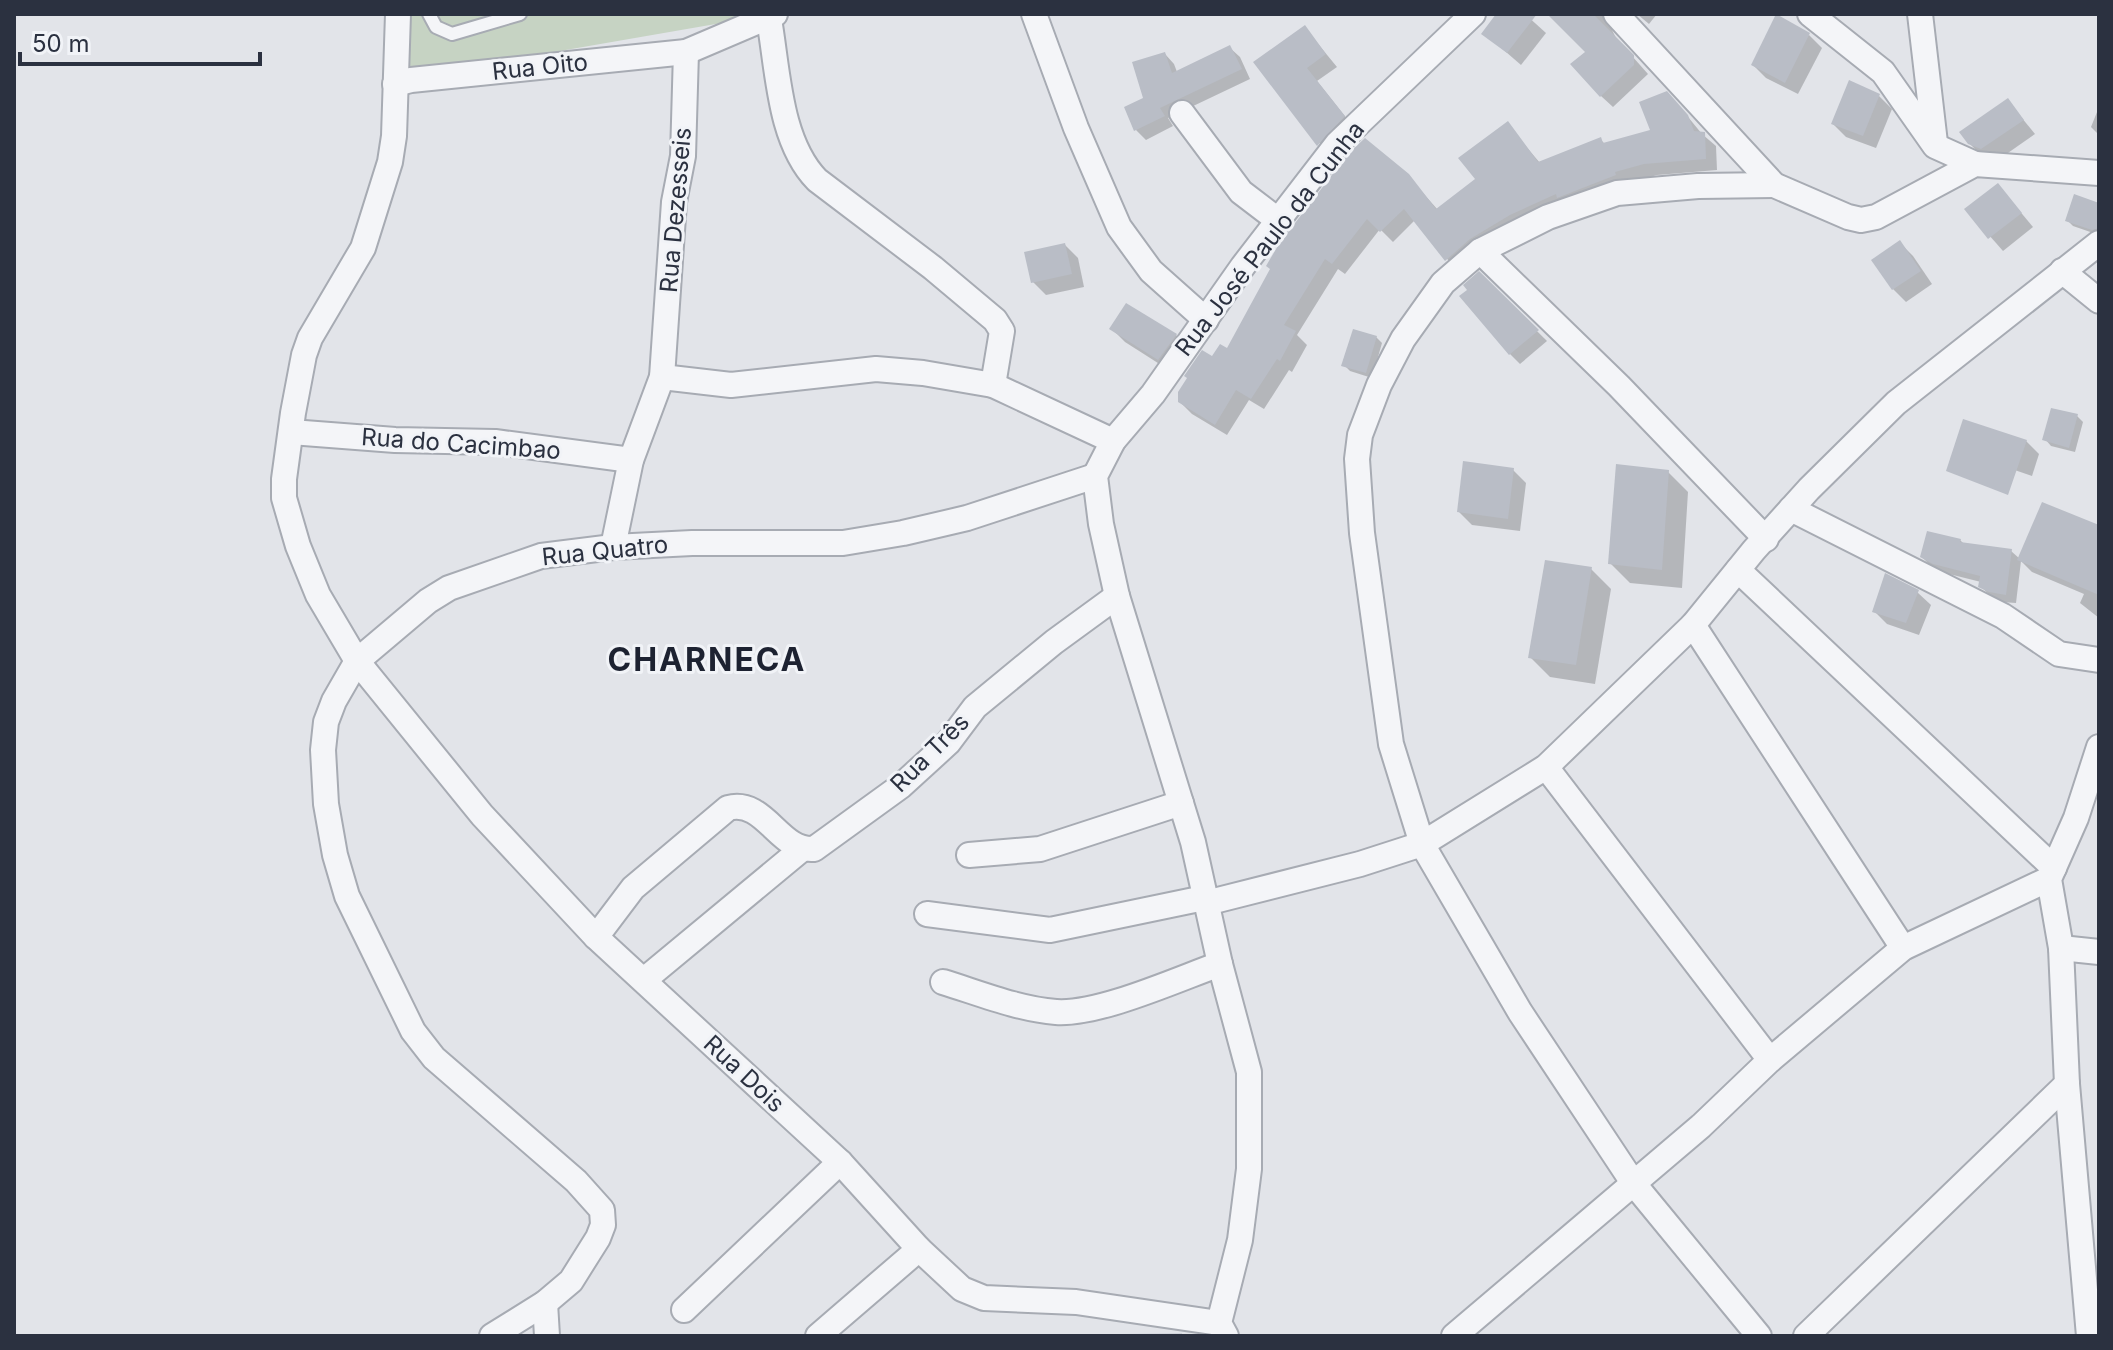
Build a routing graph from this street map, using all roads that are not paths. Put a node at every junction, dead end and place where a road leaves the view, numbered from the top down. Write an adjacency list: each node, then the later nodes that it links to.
1 (398, 14): 11 (street, Rua Dois)
2 (429, 14): 3 (lane)
3 (520, 14)
4 (1034, 14): 22 (street)
5 (1473, 14): 17 (street, Rua José Paulo da Cunha)
6 (1616, 14): 16 (street)
7 (1810, 14): 13 (street)
8 (1920, 14): 13 (street)
9 (772, 16): 10 (street); 24 (street)
10 (686, 52): 11 (street, Rua Oito); 23 (street, Rua Dezesseis)
11 (395, 84): 25 (street, Rua Dois)
12 (1182, 113): 17 (street)
13 (1935, 146): 14 (street)
14 (1975, 164): 15 (street); 16 (street)
15 (2099, 173)
16 (1774, 185): 19 (street)
17 (1279, 221): 22 (street, Rua José Paulo da Cunha)
18 (2099, 243): 20 (street)
19 (1480, 251): 30 (street); 40 (street)
20 (2062, 271): 21 (street); 29 (street)
21 (2099, 301)
22 (1206, 320): 26 (street, Rua José Paulo da Cunha)
23 (662, 377): 24 (street); 27 (street, Rua Dezesseis)
24 (993, 385): 26 (street)
25 (291, 432): 27 (street, Rua do Cacimbao); 36 (street, Rua Dois)
26 (1113, 441): 28 (street, Rua José Paulo da Cunha)
27 (631, 460): 31 (street, Rua Dezesseis)
28 (1095, 476): 31 (street, Rua Quatro); 33 (street)
29 (1791, 509): 30 (street); 35 (street)
30 (1766, 539): 32 (street)
31 (613, 547): 36 (street, Rua Quatro)
32 (1738, 570): 34 (street); 43 (street)
33 (1117, 596): 39 (street); 41 (street, Rua Três)
34 (1693, 625): 38 (street); 47 (street)
35 (2099, 660)
36 (357, 661): 46 (street, Rua Dois); 59 (street, Rua Quatro)
37 (2099, 747): 43 (street)
38 (1546, 767): 40 (street); 53 (street)
39 (1181, 803): 42 (street); 44 (street)
40 (1422, 844): 44 (street); 57 (street)
41 (802, 849): 46 (street); 51 (street, Rua Três)
42 (969, 855)
43 (2052, 874): 47 (street); 48 (street)
44 (1205, 900): 45 (street); 50 (street)
45 (927, 914)
46 (596, 937): 51 (street, Rua Dois)
47 (1903, 948): 53 (street)
48 (2061, 948): 49 (street); 54 (street)
49 (2099, 952)
50 (1220, 964): 52 (street); 61 (street)
51 (644, 980): 55 (street, Rua Dois)
52 (943, 982)
53 (1770, 1060): 57 (street)
54 (2067, 1084): 56 (street); 67 (street)
55 (840, 1162): 58 (street, Rua Dois); 60 (street)
56 (2088, 1177): 68 (street)
57 (1634, 1184): 65 (street); 66 (street)
58 (919, 1249): 61 (street, Rua Dois); 64 (street)
59 (545, 1303): 62 (street); 63 (street)
60 (684, 1310)
61 (1222, 1330)
62 (492, 1336)
63 (547, 1336)
64 (818, 1336)
65 (1454, 1336)
66 (1759, 1336)
67 (1806, 1336)
68 (2089, 1336)

